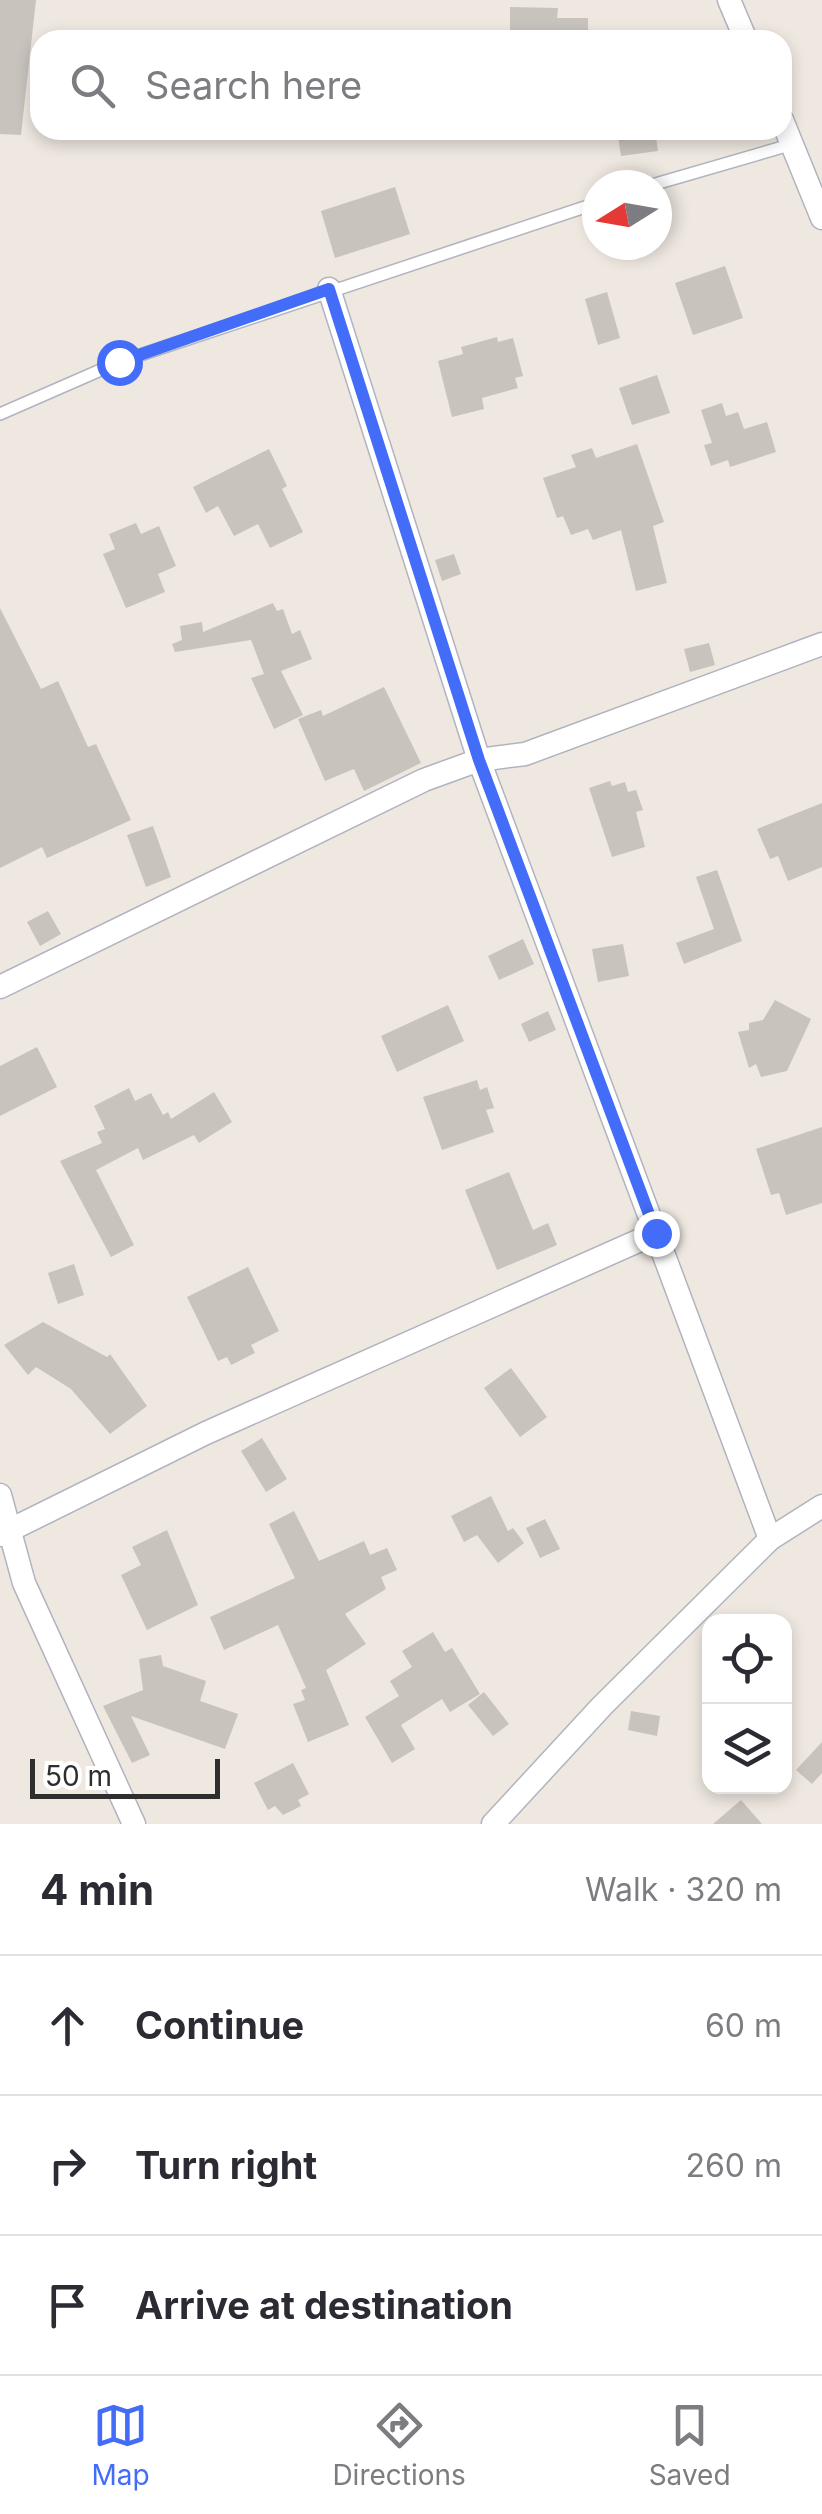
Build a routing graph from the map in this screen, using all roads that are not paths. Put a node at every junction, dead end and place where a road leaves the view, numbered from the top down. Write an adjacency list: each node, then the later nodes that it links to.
1 (728, 0): 2 (street)
2 (742, 30)
3 (791, 140): 4 (street)
4 (793, 144): 5 (lane); 7 (street)
5 (672, 179)
6 (582, 208): 8 (lane)
7 (822, 218)
8 (329, 289): 9 (lane); 11 (street)
9 (0, 414)
10 (822, 644): 11 (street)
11 (479, 760): 12 (street); 13 (street)
12 (0, 986)
13 (656, 1233): 16 (street); 17 (street)
14 (0, 1495): 16 (street)
15 (822, 1506): 17 (street)
16 (5, 1532): 18 (street)
17 (770, 1540): 19 (street)
18 (134, 1824)
19 (493, 1824)

